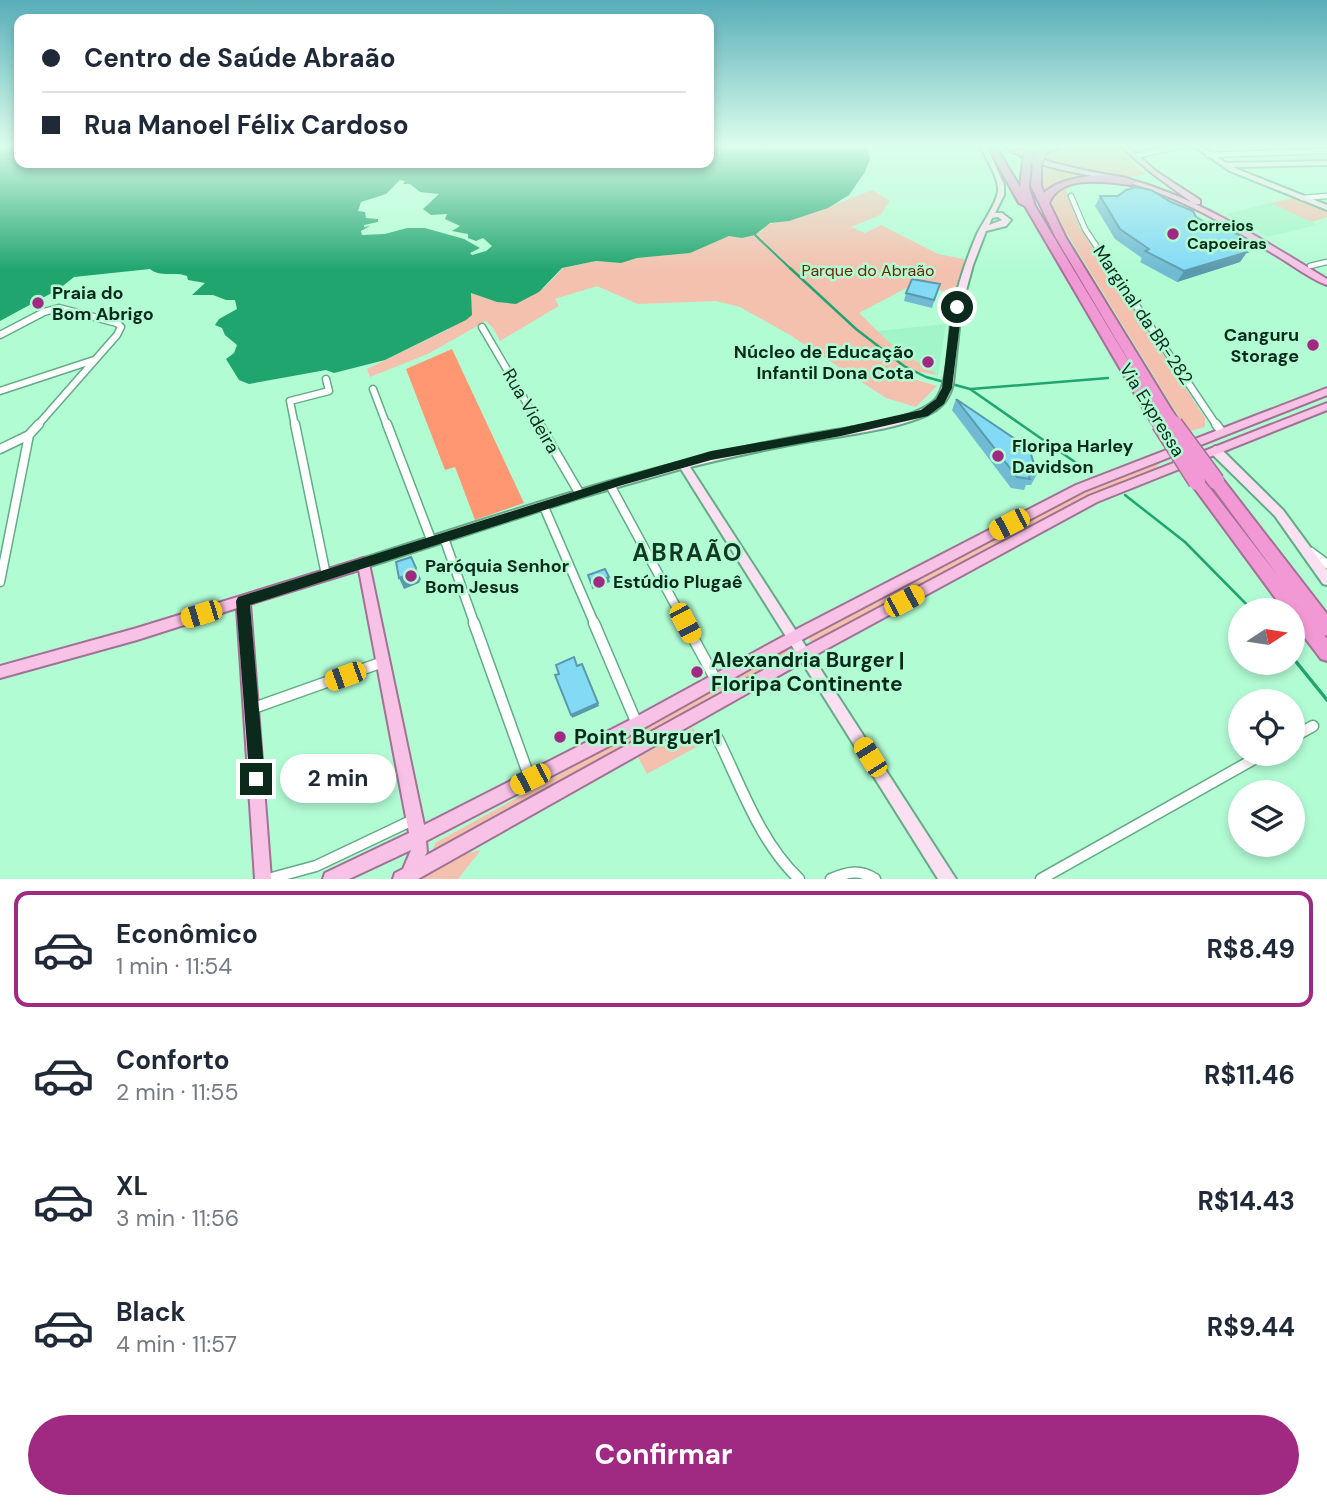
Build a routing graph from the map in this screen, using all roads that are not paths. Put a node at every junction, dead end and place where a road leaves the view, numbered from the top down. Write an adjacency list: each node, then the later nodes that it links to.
1 (1001, 188): 14 (main road)
2 (1015, 188): 16 (highway)
3 (1024, 188): 16 (highway, Via Expressa)
4 (1037, 188): 12 (highway, Via Expressa)
5 (1055, 188): 12 (highway)
6 (1146, 188): 18 (main road)
7 (1176, 188): 18 (main road)
8 (1278, 188): 11 (main road)
9 (1071, 196): 30 (street, Marginal da BR-282)
10 (1327, 196): 11 (street)
11 (1302, 198): 13 (main road)
12 (1044, 204): 29 (highway, Via Expressa)
13 (1327, 208)
14 (990, 216): 15 (main road); 15 (main road)
15 (984, 229): 35 (main road)
16 (1044, 229): 29 (highway, Via Expressa)
17 (1327, 262): 18 (street)
18 (1310, 268): 19 (main road); 20 (main road)
19 (1327, 275)
20 (1327, 284)
21 (482, 327): 37 (street, Rua Videira)
22 (0, 335): 23 (street)
23 (95, 359): 26 (street); 31 (street)
24 (326, 379): 43 (street)
25 (373, 389): 39 (street)
26 (0, 391)
27 (1327, 391): 30 (main road)
28 (1327, 406): 32 (main road)
29 (1162, 417): 49 (highway, Via Expressa, bridge); 51 (highway, Via Expressa, bridge)
30 (1221, 431): 32 (main road); 46 (main road)
31 (29, 435): 33 (street); 45 (street)
32 (1230, 444): 34 (main road)
33 (0, 449)
34 (1215, 450): 40 (main road); 48 (main road)
35 (683, 464): 36 (main road); 50 (main road)
36 (610, 485): 37 (main road); 55 (street)
37 (580, 495): 38 (main road)
38 (544, 506): 39 (main road); 57 (street)
39 (438, 540): 41 (main road); 62 (street)
40 (1306, 548): 42 (street); 44 (main road)
41 (364, 563): 43 (main road); 53 (main road)
42 (1327, 564)
43 (326, 575): 47 (main road)
44 (1327, 580)
45 (0, 582)
46 (899, 582): 48 (main road); 50 (main road)
47 (243, 601): 54 (main road); 56 (main road)
48 (884, 612): 52 (main road)
49 (1326, 626)
50 (794, 638): 52 (main road); 55 (main road)
51 (1327, 653)
52 (805, 655): 64 (main road); 70 (main road)
53 (383, 662): 56 (street); 63 (main road)
54 (0, 673)
55 (716, 680): 57 (main road)
56 (251, 709): 65 (main road)
57 (637, 724): 62 (main road)
58 (1313, 726): 59 (street)
59 (1305, 730)
60 (718, 739): 67 (street)
61 (1242, 766): 71 (street)
62 (530, 779): 63 (main road)
63 (416, 828): 64 (main road); 65 (street); 66 (main road)
64 (404, 877)
65 (265, 879)
66 (331, 879)
67 (799, 879)
68 (831, 879): 69 (street)
69 (875, 879)
70 (948, 879)
71 (1041, 879)

